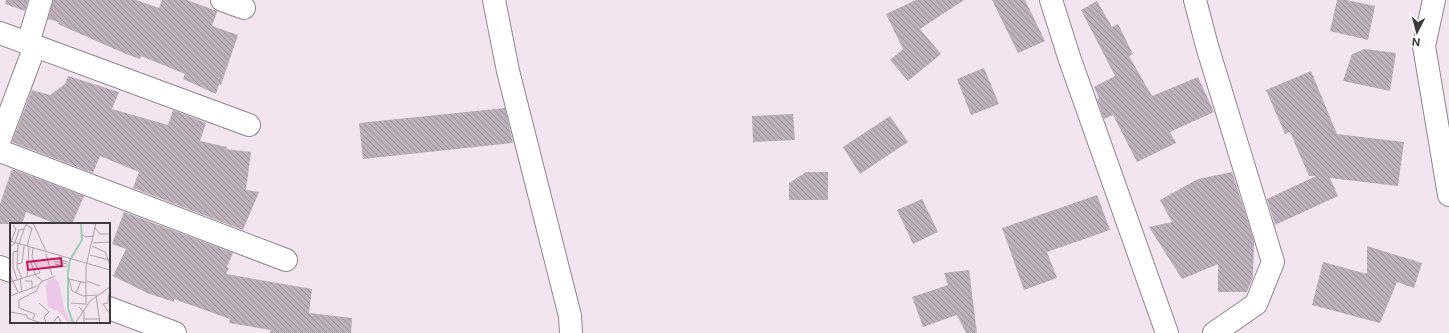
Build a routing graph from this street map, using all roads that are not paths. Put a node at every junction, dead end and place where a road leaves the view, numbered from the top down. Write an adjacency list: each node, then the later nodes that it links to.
1 (41, 0): 9 (street)
2 (222, 0): 7 (street)
3 (494, 0): 19 (street)
4 (1051, 0): 20 (street)
5 (1195, 0): 21 (street)
6 (1434, 0): 13 (street)
7 (244, 8)
8 (0, 33): 9 (street)
9 (31, 44): 10 (street); 11 (street)
10 (249, 125)
11 (0, 139)
12 (0, 151): 14 (street)
13 (1449, 195)
14 (286, 260)
15 (0, 267): 16 (street)
16 (10, 271)
17 (110, 308): 18 (street)
18 (175, 333)
19 (571, 333)
20 (1167, 333)
21 (1214, 333)

